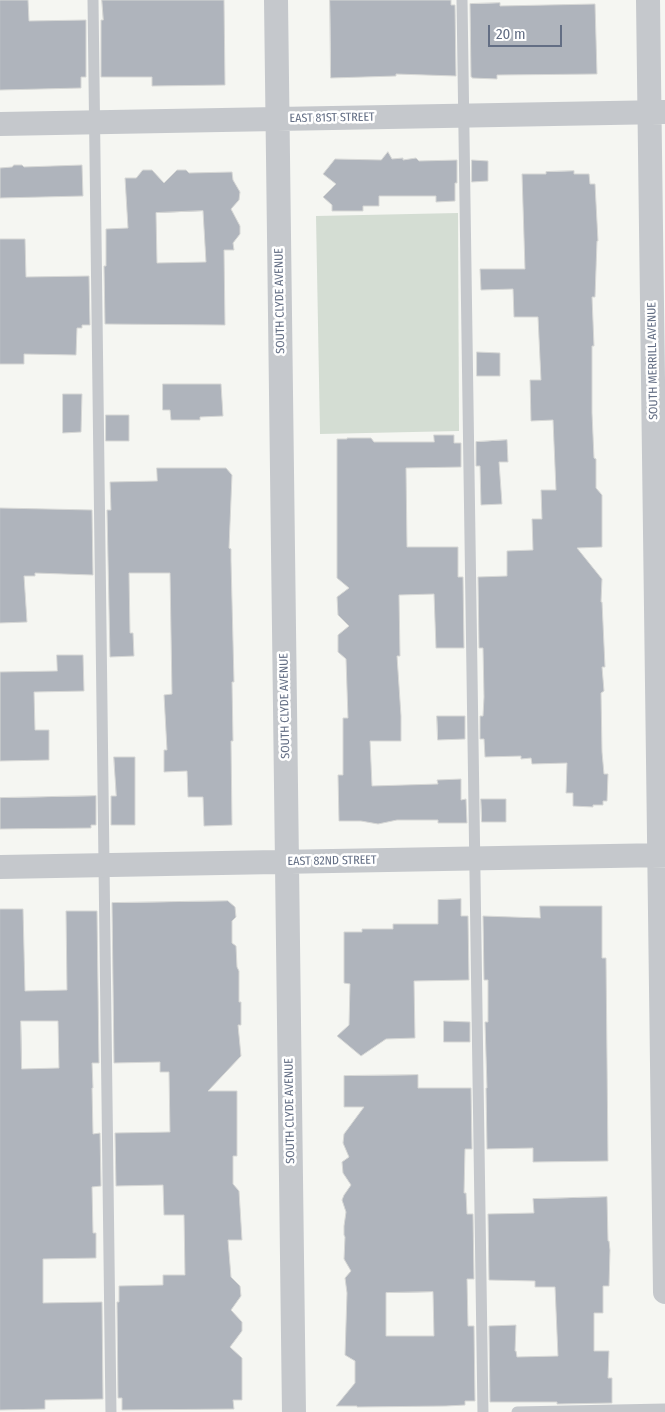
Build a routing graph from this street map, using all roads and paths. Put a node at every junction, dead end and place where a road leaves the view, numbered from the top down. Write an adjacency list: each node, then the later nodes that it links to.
1 (93, 0): 8 (lane)
2 (276, 0): 7 (street, SOUTH CLYDE AVENUE)
3 (462, 0): 6 (lane)
4 (648, 0): 5 (street, SOUTH MERRILL AVENUE)
5 (657, 112): 6 (street, EAST 81ST STREET); 10 (street, SOUTH MERRILL AVENUE)
6 (464, 116): 7 (street, EAST 81ST STREET); 11 (lane)
7 (277, 119): 8 (street, EAST 81ST STREET); 12 (street, SOUTH CLYDE AVENUE)
8 (95, 122): 9 (street, EAST 81ST STREET); 13 (lane)
9 (0, 124)
10 (662, 855): 11 (street, EAST 82ND STREET); 15 (street, SOUTH MERRILL AVENUE)
11 (475, 859): 12 (street, EAST 82ND STREET); 19 (lane)
12 (287, 862): 13 (street, EAST 82ND STREET); 18 (street, SOUTH CLYDE AVENUE)
13 (104, 865): 14 (street, EAST 82ND STREET); 17 (lane)
14 (0, 867)
15 (665, 1292)
16 (665, 1409): 20 (lane)
17 (111, 1412)
18 (294, 1412)
19 (484, 1412)
20 (517, 1412)

